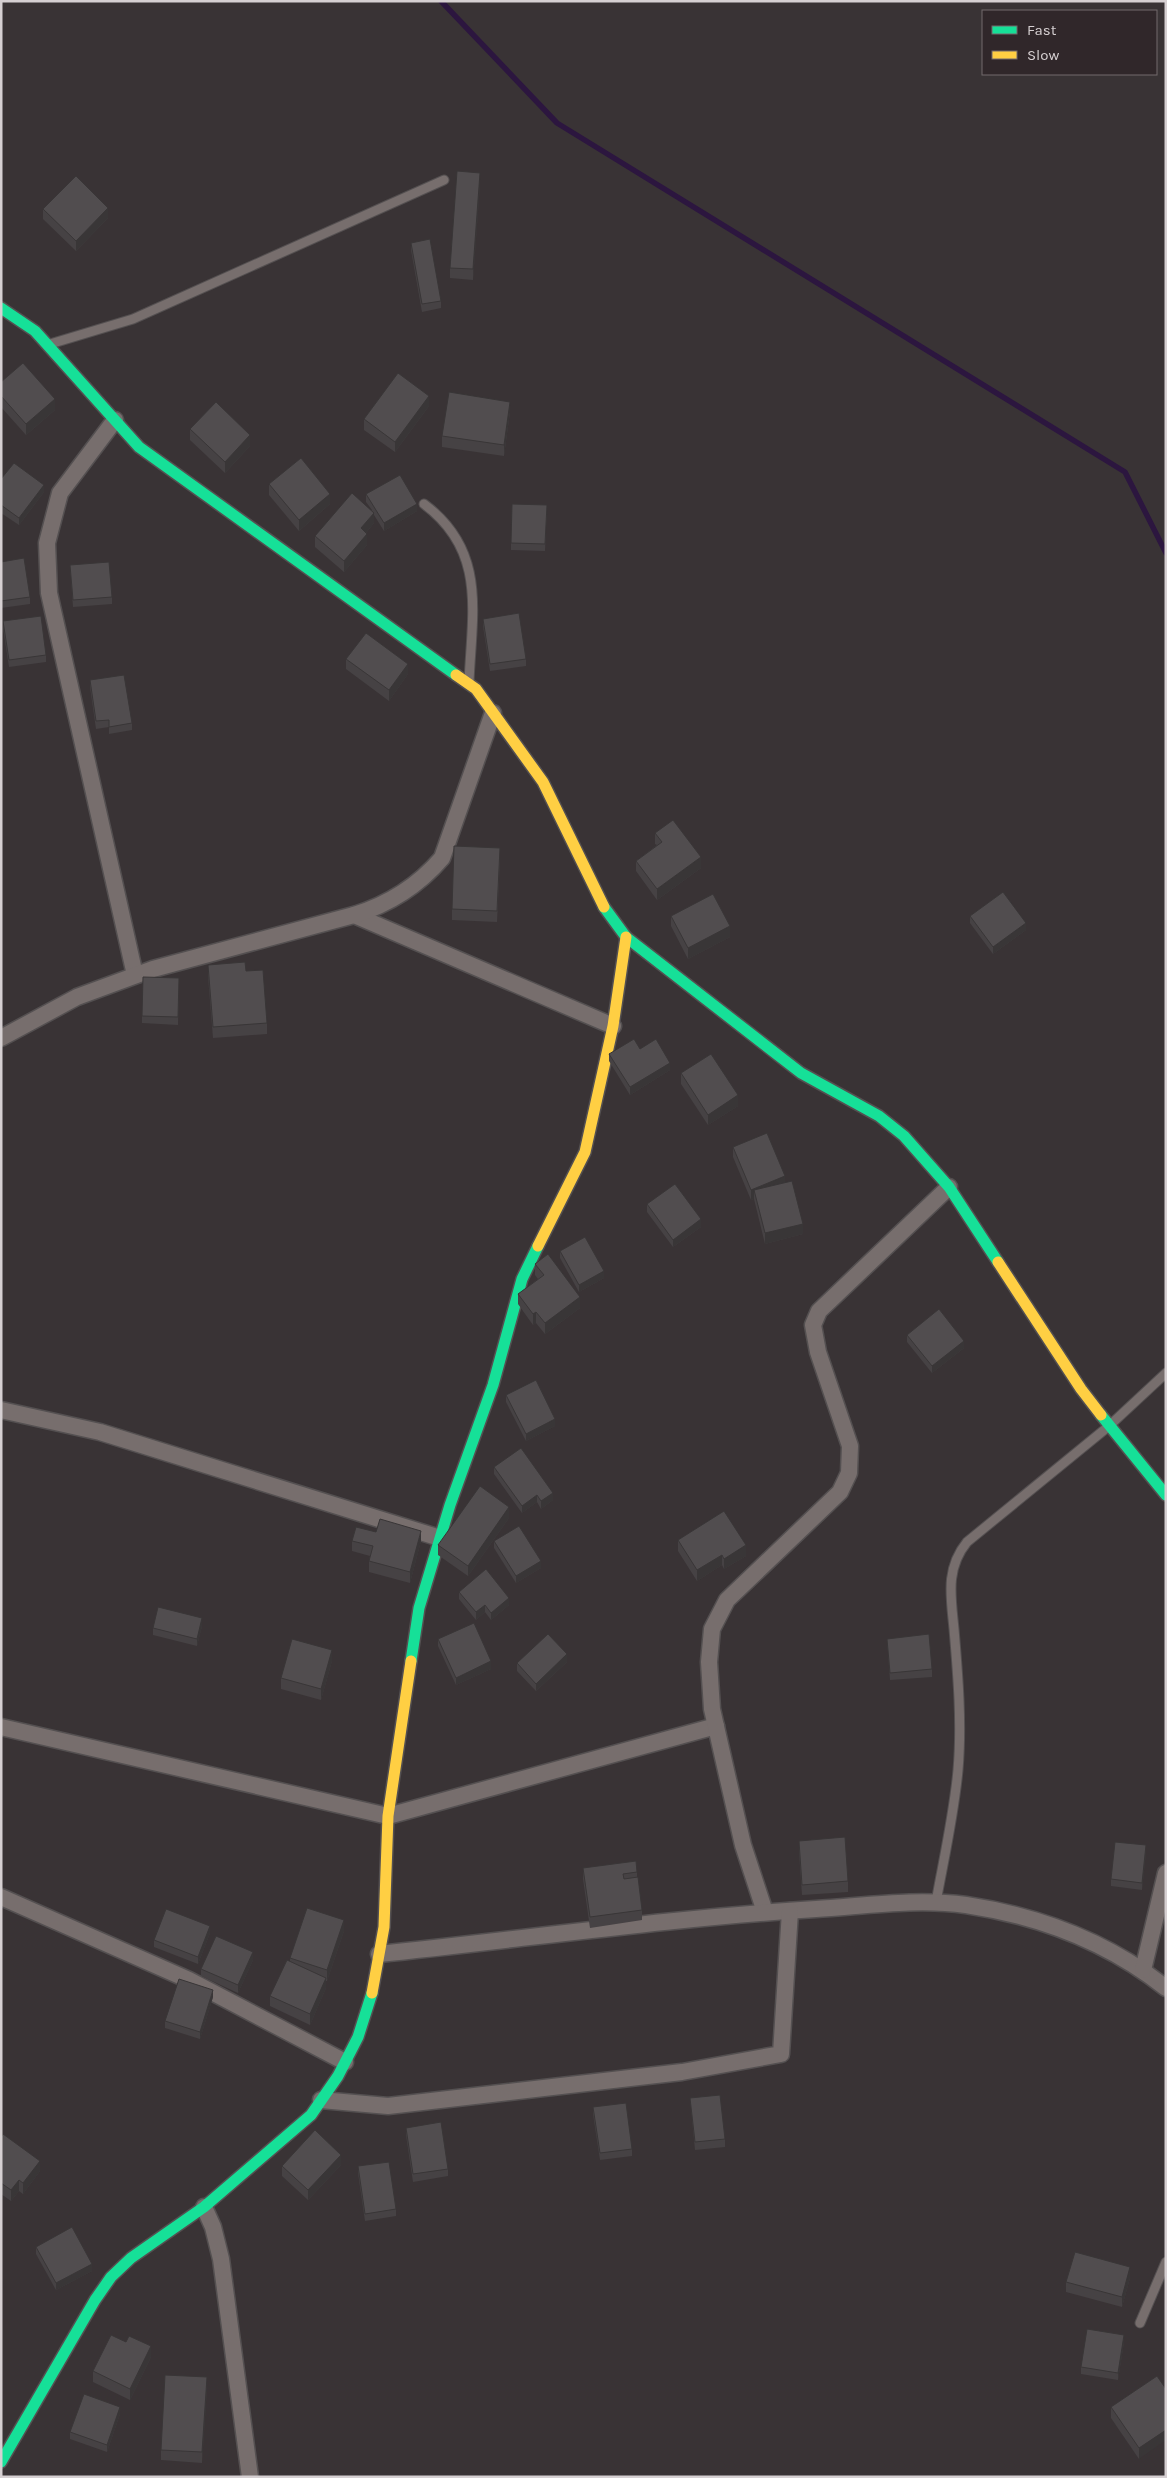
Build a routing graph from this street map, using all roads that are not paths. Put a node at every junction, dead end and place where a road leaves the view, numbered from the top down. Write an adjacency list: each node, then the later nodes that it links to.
1 (444, 180): 3 (lane)
2 (1, 308): 3 (street)
3 (47, 344): 4 (street)
4 (115, 420): 6 (street); 10 (street)
5 (424, 504): 6 (lane)
6 (469, 685): 7 (street)
7 (493, 713): 8 (street); 9 (street)
8 (354, 915): 10 (street); 11 (street)
9 (626, 936): 11 (street); 13 (street)
10 (135, 975): 12 (street)
11 (613, 1026): 18 (street)
12 (1, 1038)
13 (949, 1187): 16 (street); 19 (street)
14 (1166, 1373): 16 (lane)
15 (1, 1410): 18 (street)
16 (1109, 1426): 17 (street); 24 (lane)
17 (1166, 1494)
18 (440, 1538): 21 (street)
19 (716, 1726): 21 (street); 26 (street)
20 (1, 1727): 21 (street)
21 (388, 1816): 27 (street)
22 (1166, 1872): 28 (street)
23 (1, 1897): 30 (street)
24 (936, 1902): 25 (street); 28 (street)
25 (790, 1911): 26 (street); 31 (street)
26 (766, 1912): 27 (street)
27 (379, 1954): 30 (street)
28 (1143, 1970): 29 (street)
29 (1166, 1988)
30 (345, 2062): 31 (street)
31 (321, 2100): 32 (street)
32 (204, 2207): 35 (street); 36 (street)
33 (1166, 2262): 34 (lane)
34 (1140, 2323)
35 (1, 2462)
36 (250, 2477)

